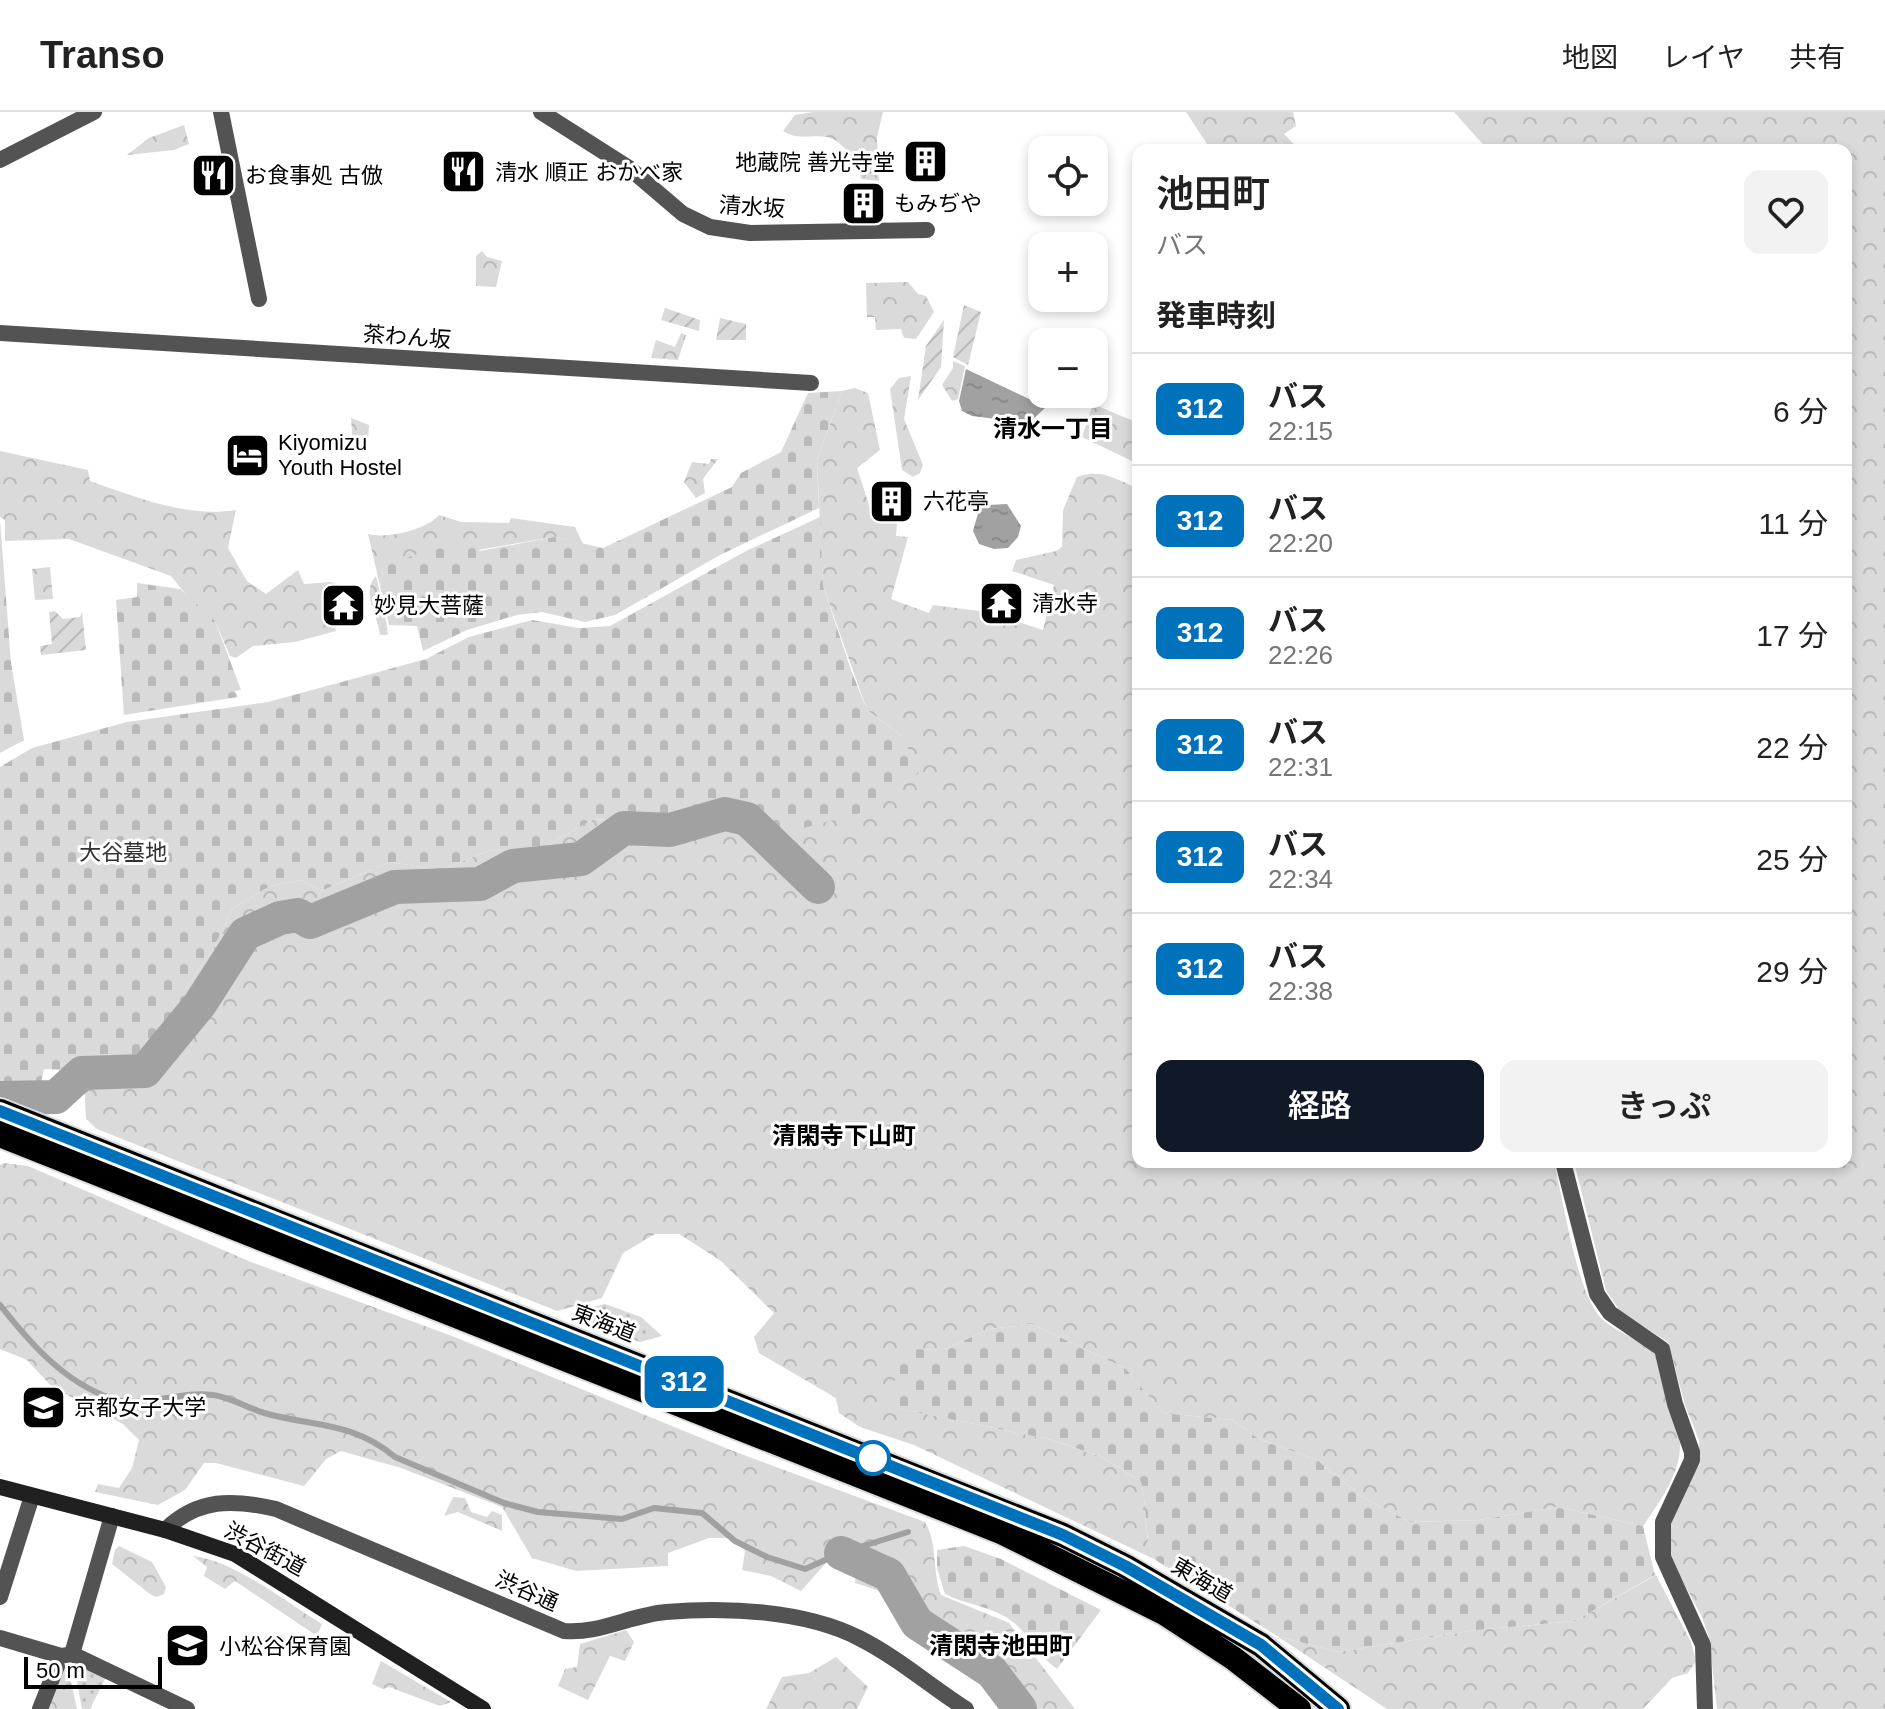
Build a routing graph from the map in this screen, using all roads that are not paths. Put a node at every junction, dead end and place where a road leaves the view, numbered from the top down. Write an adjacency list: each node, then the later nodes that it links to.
1 (94, 112): 4 (street)
2 (221, 112): 6 (street)
3 (541, 112): 5 (street, 清水坂)
4 (0, 160)
5 (927, 230)
6 (259, 299)
7 (0, 333): 8 (street, 茶わん坂)
8 (811, 383)
9 (0, 1111): 24 (highway, 東海道)
10 (0, 1135): 23 (highway)
11 (1565, 1168): 25 (street)
12 (0, 1487): 13 (main road, 渋谷街道)
13 (32, 1496): 14 (main road, 渋谷街道); 16 (street)
14 (112, 1516): 15 (main road, 渋谷街道); 18 (street)
15 (165, 1530): 21 (main road, 渋谷街道); 22 (street, 渋谷通)
16 (0, 1597)
17 (0, 1638): 18 (street)
18 (67, 1655): 19 (street); 20 (street)
19 (40, 1709)
20 (187, 1709)
21 (483, 1709)
22 (966, 1709)
23 (1299, 1709)
24 (1338, 1709)
25 (1705, 1709)

